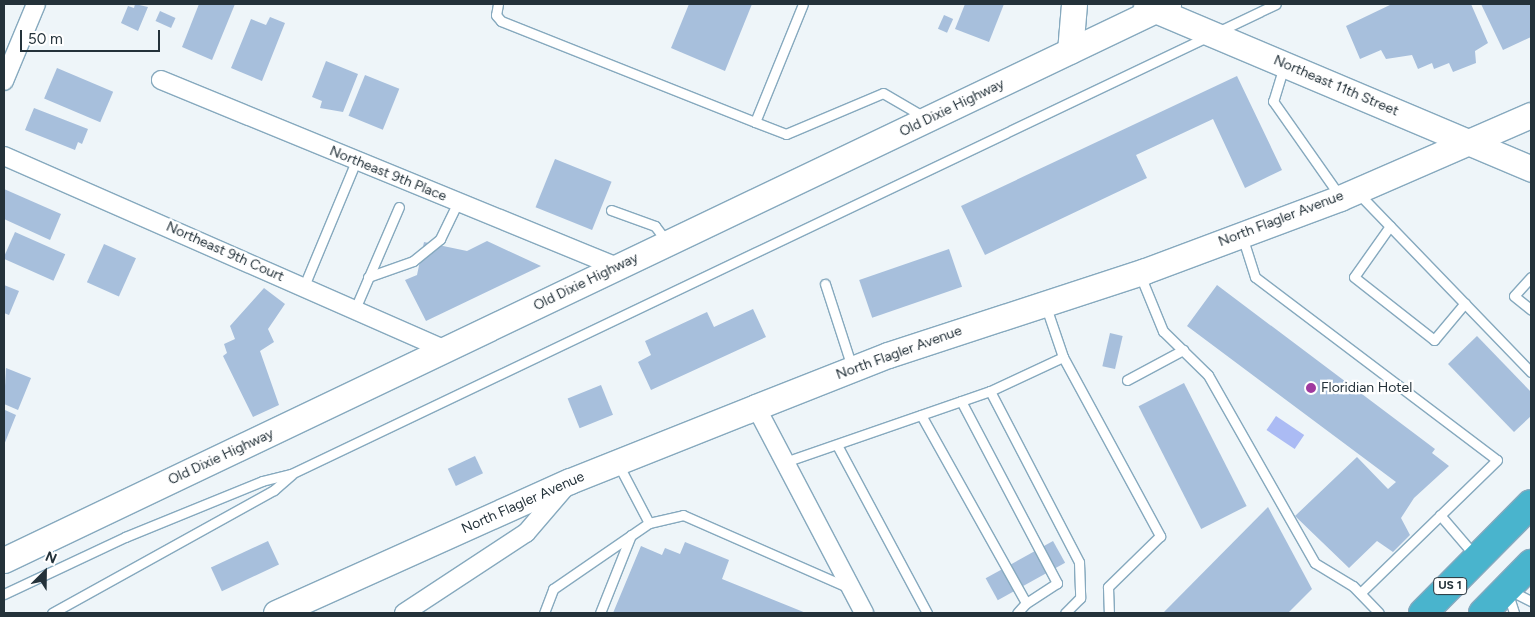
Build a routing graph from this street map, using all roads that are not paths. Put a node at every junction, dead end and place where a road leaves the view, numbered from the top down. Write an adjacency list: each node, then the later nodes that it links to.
1 (36, 4): 11 (street)
2 (498, 4): 14 (lane)
3 (803, 4): 14 (lane)
4 (1074, 4): 8 (street)
5 (1276, 4): 7 (lane)
6 (1155, 6): 7 (street, Northeast 11th Street); 8 (street, Old Dixie Highway)
7 (1212, 35): 9 (street, Northeast 11th Street); 49 (lane)
8 (1070, 51): 13 (street, Old Dixie Highway)
9 (1284, 65): 15 (street, Northeast 11th Street); 19 (lane)
10 (161, 80): 17 (street, Northeast 9th Place)
11 (4, 81)
12 (1531, 115): 15 (street, North Flagler Avenue)
13 (928, 119): 14 (lane); 25 (street, Old Dixie Highway)
14 (755, 122)
15 (1471, 142): 18 (street, Northeast 11th Street); 19 (street, North Flagler Avenue)
16 (4, 156): 31 (street, Northeast 9th Court)
17 (356, 161): 20 (street, Northeast 9th Place); 31 (lane)
18 (1531, 168)
19 (1348, 194): 23 (lane); 24 (street, North Flagler Avenue)
20 (458, 202): 26 (street, Northeast 9th Place); 28 (lane)
21 (400, 207): 28 (lane)
22 (611, 210): 25 (lane)
23 (1390, 226): 32 (lane); 32 (lane)
24 (1241, 234): 27 (street, North Flagler Avenue); 52 (lane)
25 (669, 244): 26 (street, Old Dixie Highway)
26 (616, 267): 36 (street, Old Dixie Highway)
27 (1139, 273): 33 (street, North Flagler Avenue); 37 (lane)
28 (368, 277): 34 (lane)
29 (1531, 277): 35 (lane)
30 (825, 284): 39 (lane)
31 (304, 286): 34 (street, Northeast 9th Court)
32 (1464, 303): 40 (lane)
33 (1045, 304): 38 (lane); 39 (street, North Flagler Avenue)
34 (355, 309): 36 (street, Northeast 9th Court)
35 (1531, 310)
36 (446, 350): 55 (street, Old Dixie Highway)
37 (1183, 350): 41 (lane); 59 (lane)
38 (1063, 358): 42 (lane); 73 (lane)
39 (853, 369): 44 (street, North Flagler Avenue)
40 (1531, 372)
41 (1127, 380)
42 (990, 391): 43 (lane); 72 (lane)
43 (961, 402): 45 (lane); 63 (lane)
44 (756, 407): 47 (street); 48 (street, North Flagler Avenue)
45 (921, 415): 46 (lane); 63 (lane)
46 (837, 445): 47 (lane); 70 (lane)
47 (785, 462): 58 (street)
48 (617, 463): 50 (street, North Flagler Avenue); 53 (lane)
49 (291, 474): 60 (lane); 64 (lane)
50 (570, 481): 65 (street, North Flagler Avenue); 66 (street)
51 (1531, 504): 56 (highway, US 1)
52 (1440, 515): 56 (lane); 59 (lane)
53 (649, 523): 54 (lane); 58 (lane)
54 (631, 534): 67 (lane); 68 (lane)
55 (7, 555)
56 (1477, 558): 61 (highway); 75 (highway, US 1)
57 (1531, 564): 61 (highway)
58 (851, 589): 69 (street)
59 (1360, 593): 74 (lane)
60 (4, 594)
61 (1511, 601): 62 (lane); 76 (highway)
62 (1531, 601)
63 (1026, 603): 71 (lane)
64 (52, 613)
65 (276, 613)
66 (404, 613)
67 (544, 613)
68 (600, 613)
69 (864, 613)
70 (927, 613)
71 (1017, 613)
72 (1065, 613)
73 (1109, 613)
74 (1379, 613)
75 (1423, 613)
76 (1483, 613)

